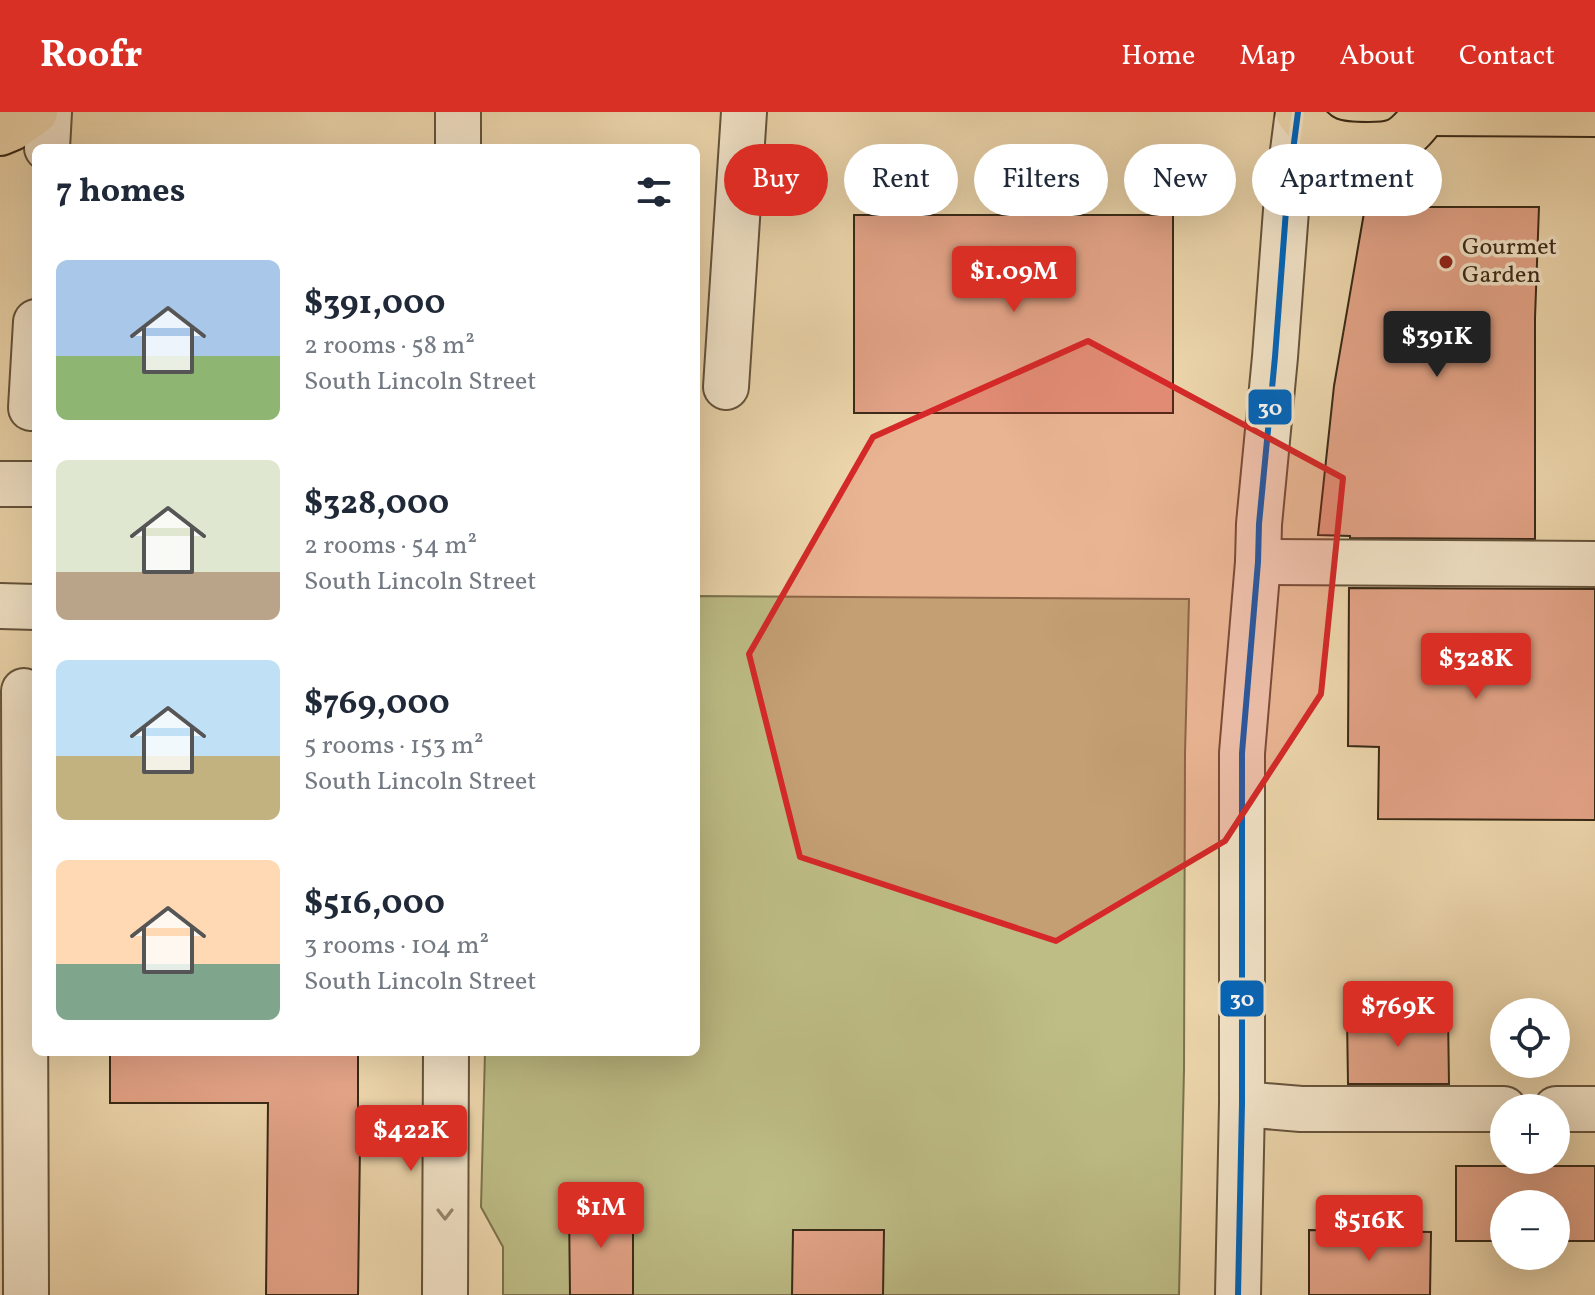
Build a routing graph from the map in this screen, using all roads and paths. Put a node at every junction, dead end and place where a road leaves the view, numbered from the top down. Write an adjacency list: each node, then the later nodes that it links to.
1 (35, 112): 8 (main road)
2 (49, 112): 9 (street)
3 (458, 112): 10 (street)
4 (744, 112): 12 (street)
5 (1298, 112): 6 (main road); 16 (street)
6 (1426, 112): 7 (main road)
7 (1595, 114)
8 (0, 133)
9 (47, 144)
10 (458, 144)
11 (32, 347): 13 (street)
12 (726, 387)
13 (22, 408)
14 (0, 484): 15 (street)
15 (32, 484)
16 (1258, 562): 17 (street); 22 (street)
17 (1595, 564)
18 (0, 606): 19 (street)
19 (32, 607)
20 (20, 691): 26 (street)
21 (446, 1056): 27 (street, one-way to 27)
22 (1242, 1104): 23 (street); 28 (street)
23 (1490, 1109)
24 (1570, 1109): 25 (street)
25 (1595, 1109)
26 (26, 1295)
27 (445, 1295)
28 (1238, 1295)

